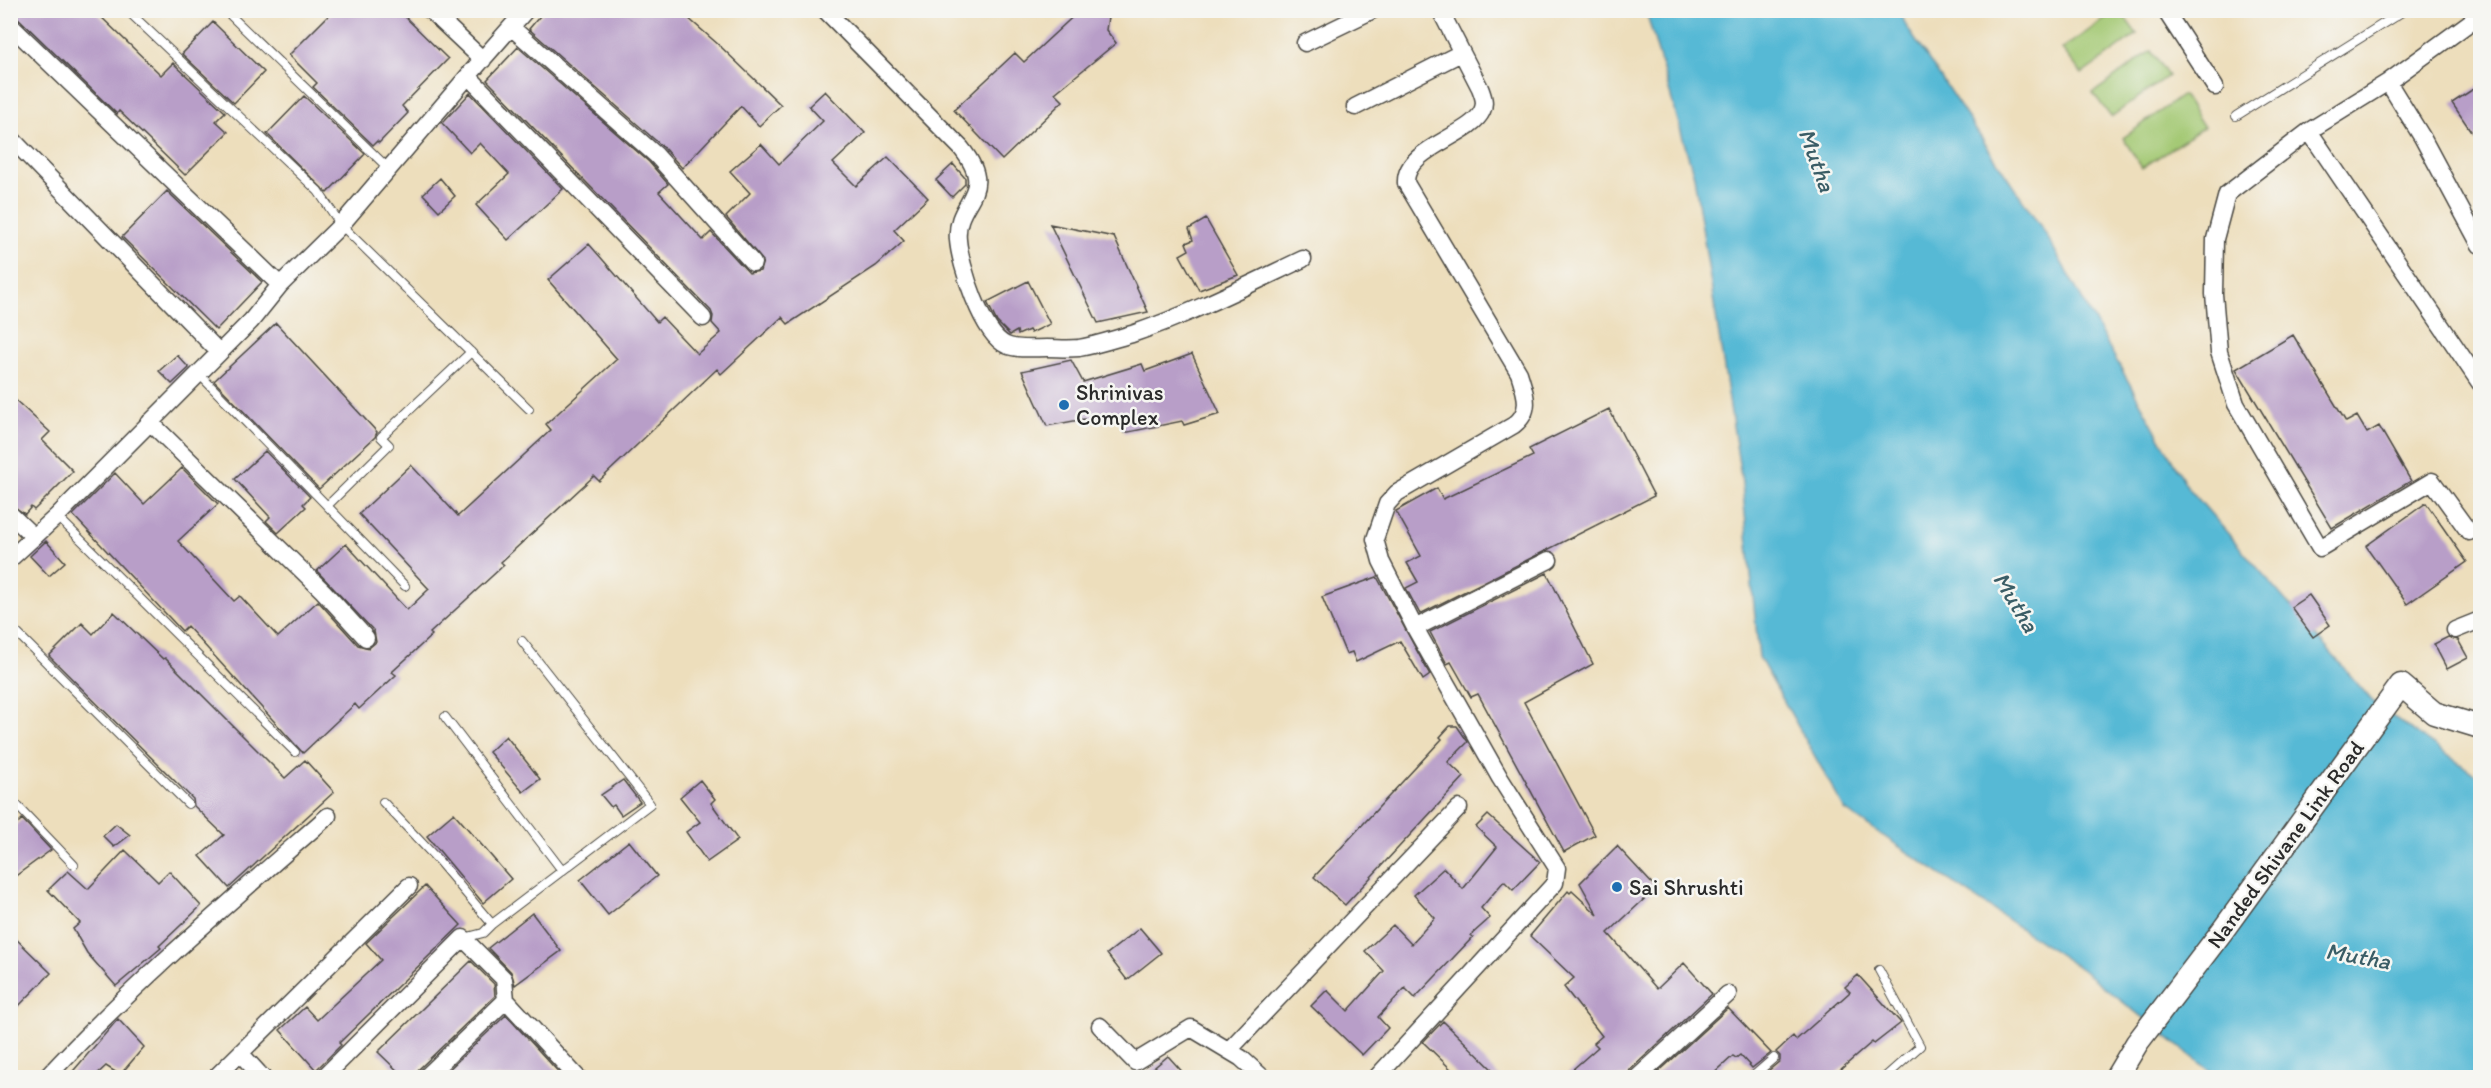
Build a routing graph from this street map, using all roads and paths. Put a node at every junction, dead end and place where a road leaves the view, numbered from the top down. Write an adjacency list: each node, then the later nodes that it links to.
1 (127, 10): 24 (lane)
2 (225, 10): 23 (lane)
3 (430, 10): 15 (street)
4 (526, 10): 12 (street)
5 (825, 10): 26 (street)
6 (1373, 10): 13 (street)
7 (1440, 10): 14 (street)
8 (2165, 10): 18 (street)
9 (2405, 10): 20 (lane)
10 (2481, 15): 17 (street)
11 (10, 25): 28 (street)
12 (511, 27): 15 (street); 27 (street)
13 (1305, 43)
14 (1461, 53): 19 (street); 46 (street)
15 (483, 60): 16 (street)
16 (468, 76): 23 (street); 29 (street)
17 (2388, 82): 21 (street); 25 (street)
18 (2215, 87)
19 (1355, 107)
20 (2236, 116)
21 (2309, 131): 33 (street); 39 (street)
22 (10, 137): 30 (street)
23 (389, 169): 24 (street)
24 (341, 225): 28 (street); 31 (lane)
25 (2481, 245)
26 (1303, 259)
27 (753, 263)
28 (280, 285): 30 (street)
29 (703, 318)
30 (219, 352): 32 (street)
31 (471, 352): 34 (lane); 36 (lane)
32 (198, 374): 35 (street); 36 (lane)
33 (2481, 383)
34 (529, 408)
35 (150, 422): 38 (street); 48 (street)
36 (327, 506): 43 (lane)
37 (10, 514): 40 (street)
38 (57, 516): 40 (street); 52 (lane)
39 (2469, 532)
40 (34, 537): 41 (street)
41 (10, 559)
42 (1549, 560): 46 (street)
43 (405, 586)
44 (2481, 620): 47 (street)
45 (10, 626): 55 (lane)
46 (1415, 628): 77 (street)
47 (2455, 630)
48 (366, 638)
49 (522, 642): 59 (lane)
50 (445, 717): 59 (lane)
51 (2481, 727): 81 (street, Nanded Shivane Link Road)
52 (295, 752)
53 (10, 798): 58 (lane)
54 (383, 802): 61 (lane)
55 (188, 804)
56 (1459, 808): 67 (street)
57 (328, 816): 71 (street)
58 (74, 865)
59 (561, 869): 61 (lane)
60 (409, 886): 68 (street)
61 (492, 924): 62 (lane)
62 (464, 938): 65 (street); 74 (street)
63 (1879, 970): 80 (lane)
64 (1728, 994): 78 (street)
65 (506, 1000): 75 (street); 76 (street)
66 (1100, 1026): 67 (street)
67 (1229, 1050): 70 (street)
68 (241, 1054): 72 (street); 73 (street)
69 (1774, 1058): 79 (lane)
70 (1256, 1075)
71 (46, 1077)
72 (215, 1077)
73 (262, 1077)
74 (323, 1077)
75 (425, 1077)
76 (578, 1077)
77 (1376, 1077)
78 (1637, 1077)
79 (1751, 1077)
80 (1884, 1077)
81 (2116, 1077)

